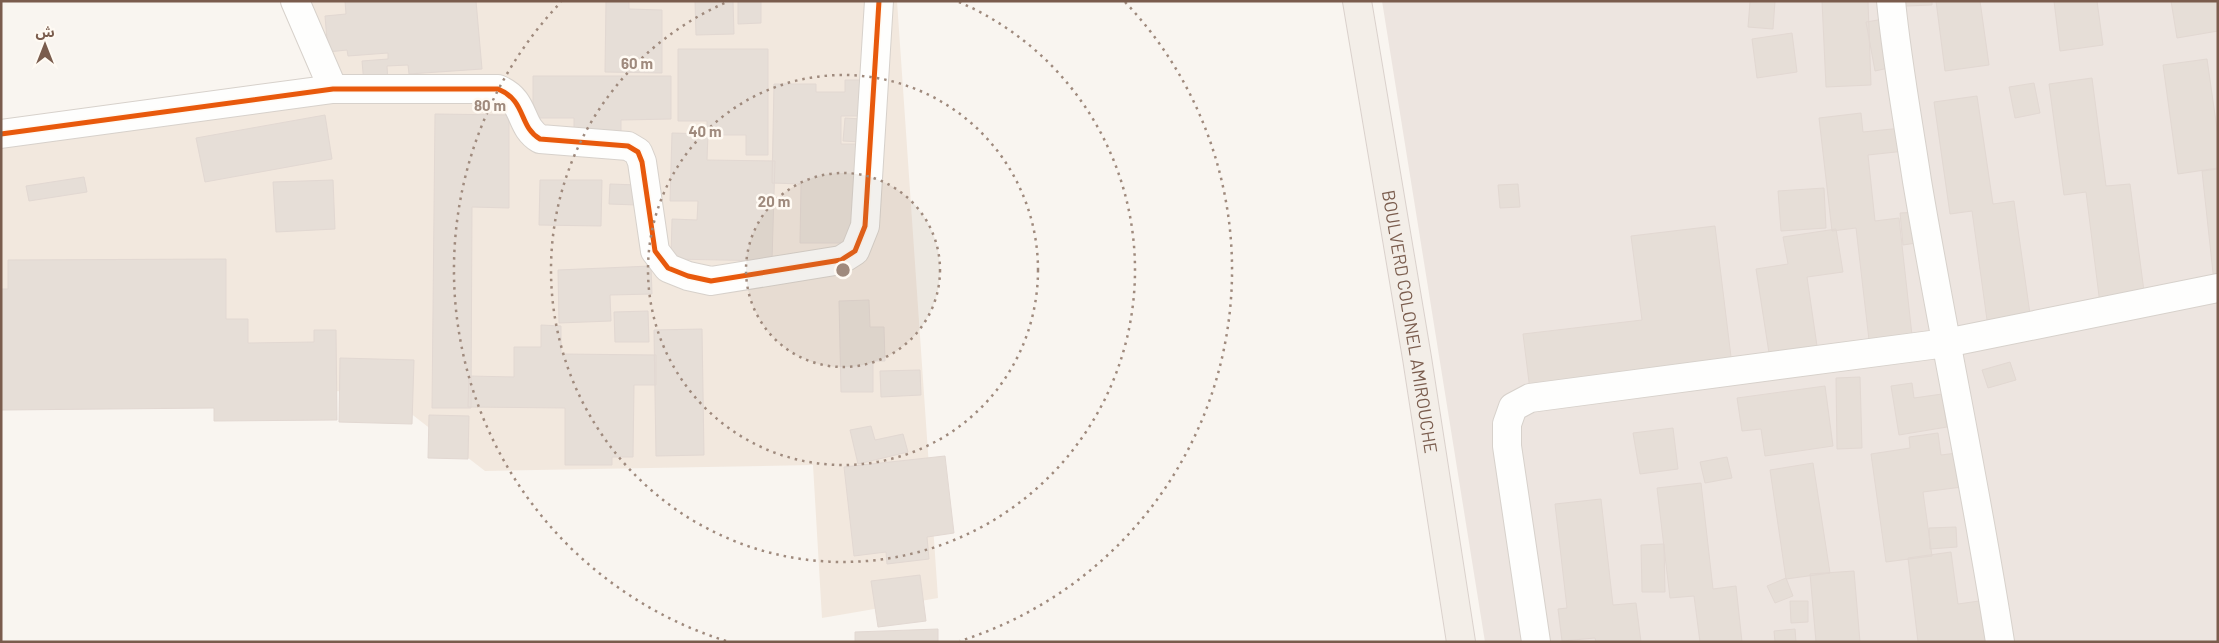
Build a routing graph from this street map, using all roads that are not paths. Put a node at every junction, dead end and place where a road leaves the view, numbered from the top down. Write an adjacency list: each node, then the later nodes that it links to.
1 (295, 1): 5 (street)
2 (879, 1): 5 (street)
3 (1357, 1): 9 (main road, BOULVERD COLONEL AMIROUCHE)
4 (1891, 1): 8 (street)
5 (333, 89): 6 (street)
6 (1, 134)
7 (2218, 288): 8 (street)
8 (1946, 343): 10 (street); 11 (street)
9 (1461, 642)
10 (1536, 642)
11 (2000, 642)

